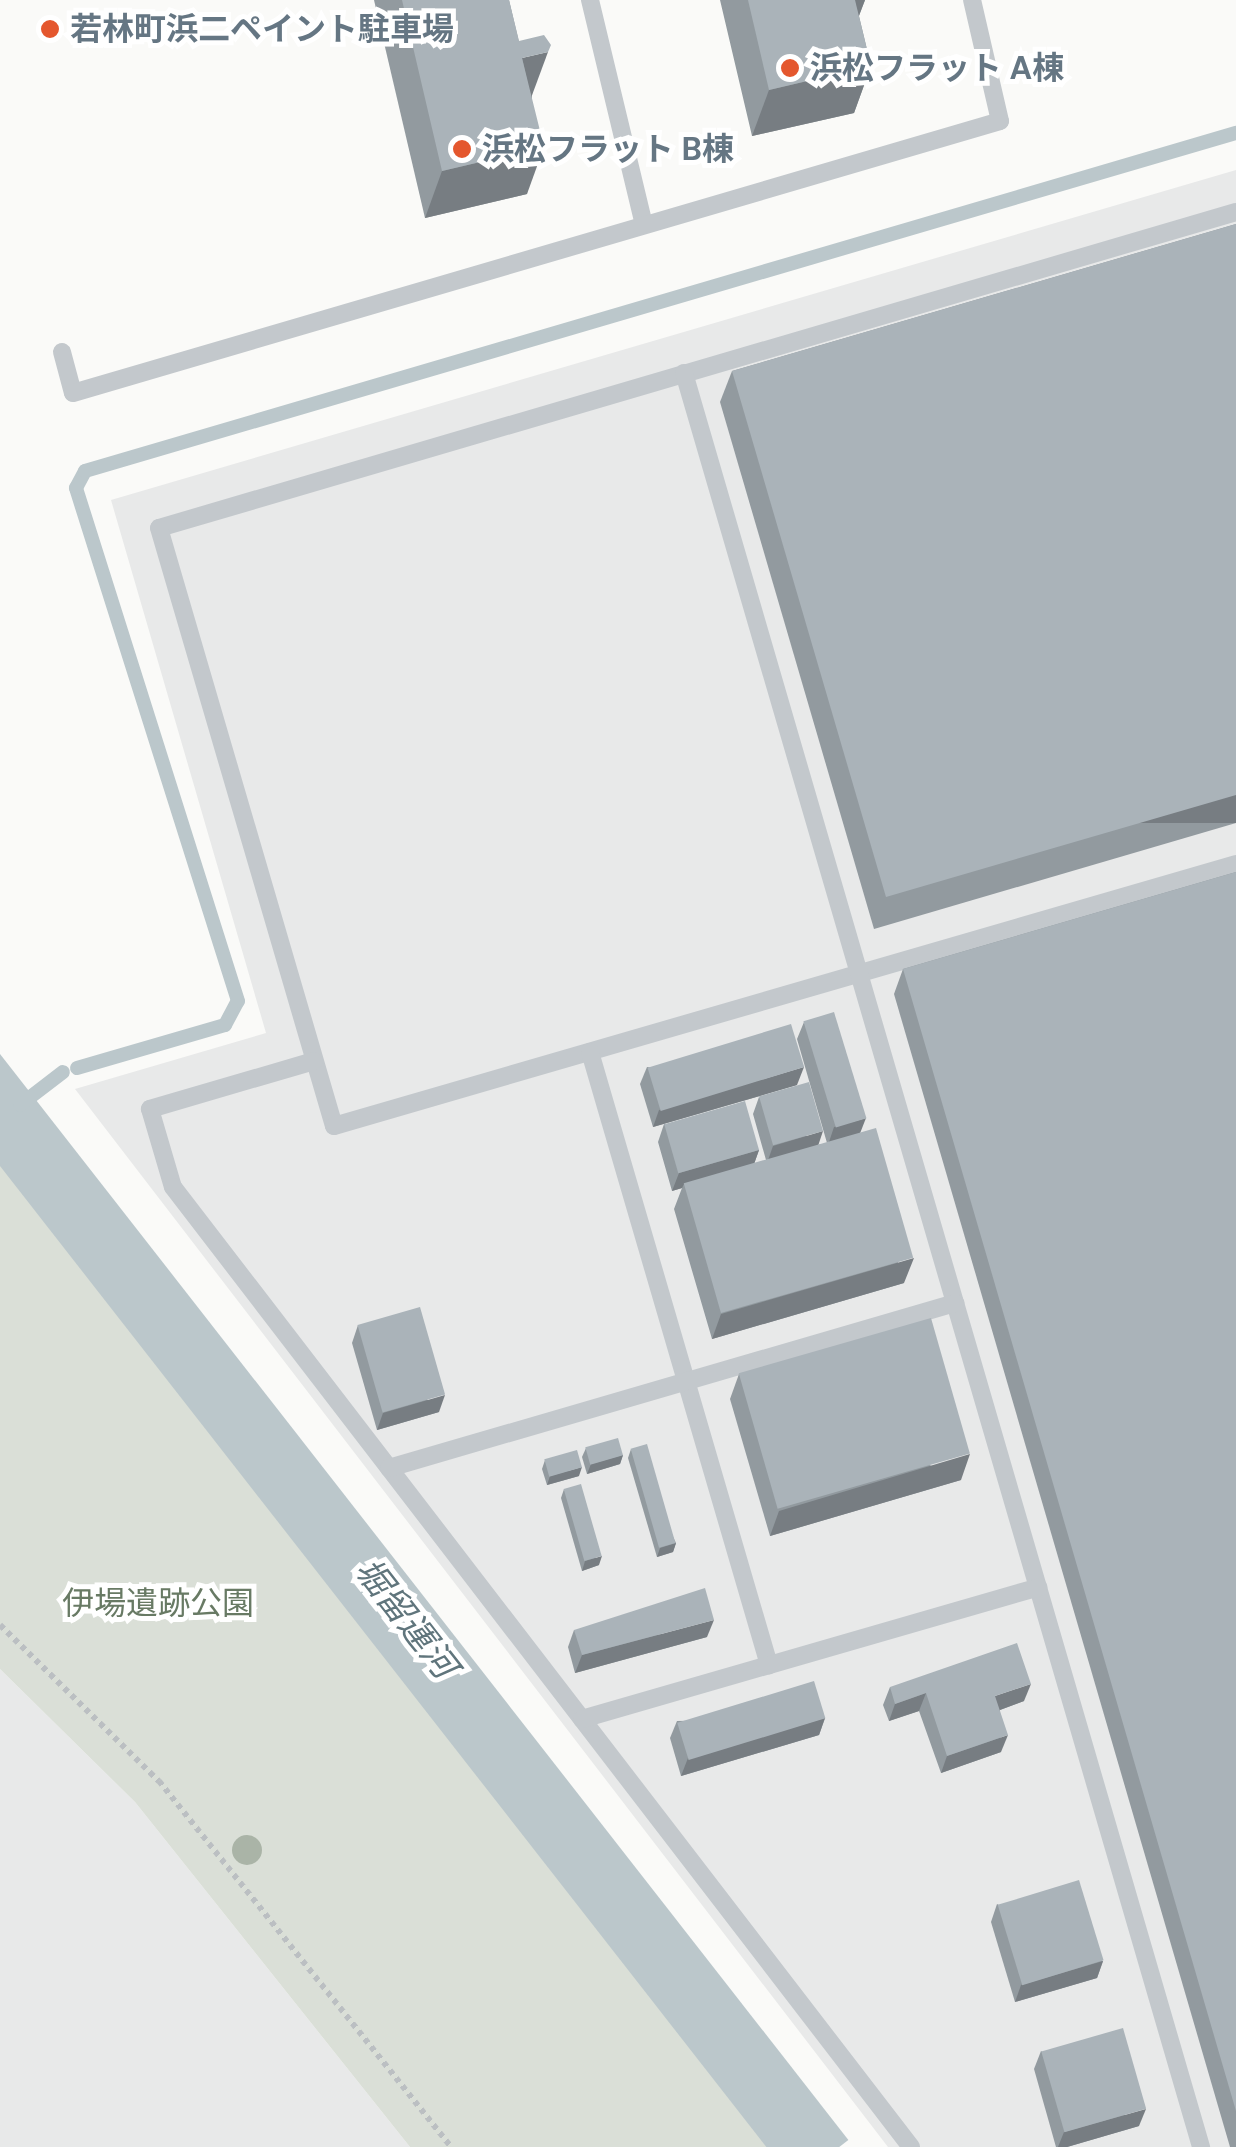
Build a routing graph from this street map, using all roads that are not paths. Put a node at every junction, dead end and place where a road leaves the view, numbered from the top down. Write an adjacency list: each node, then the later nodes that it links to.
1 (590, 0): 4 (lane)
2 (972, 0): 4 (lane)
3 (1236, 212): 6 (lane)
4 (644, 225): 5 (lane)
5 (62, 352)
6 (684, 374): 8 (lane); 10 (lane)
7 (1236, 864): 8 (lane)
8 (859, 974): 9 (lane); 11 (lane)
9 (590, 1052): 10 (lane); 12 (lane)
10 (314, 1061): 13 (lane)
11 (955, 1303): 12 (lane); 14 (lane)
12 (686, 1381): 13 (lane); 15 (lane)
13 (389, 1468): 16 (lane)
14 (1038, 1586): 15 (lane); 18 (lane)
15 (769, 1665): 16 (lane)
16 (582, 1719): 17 (lane)
17 (911, 2147)
18 (1202, 2147)

